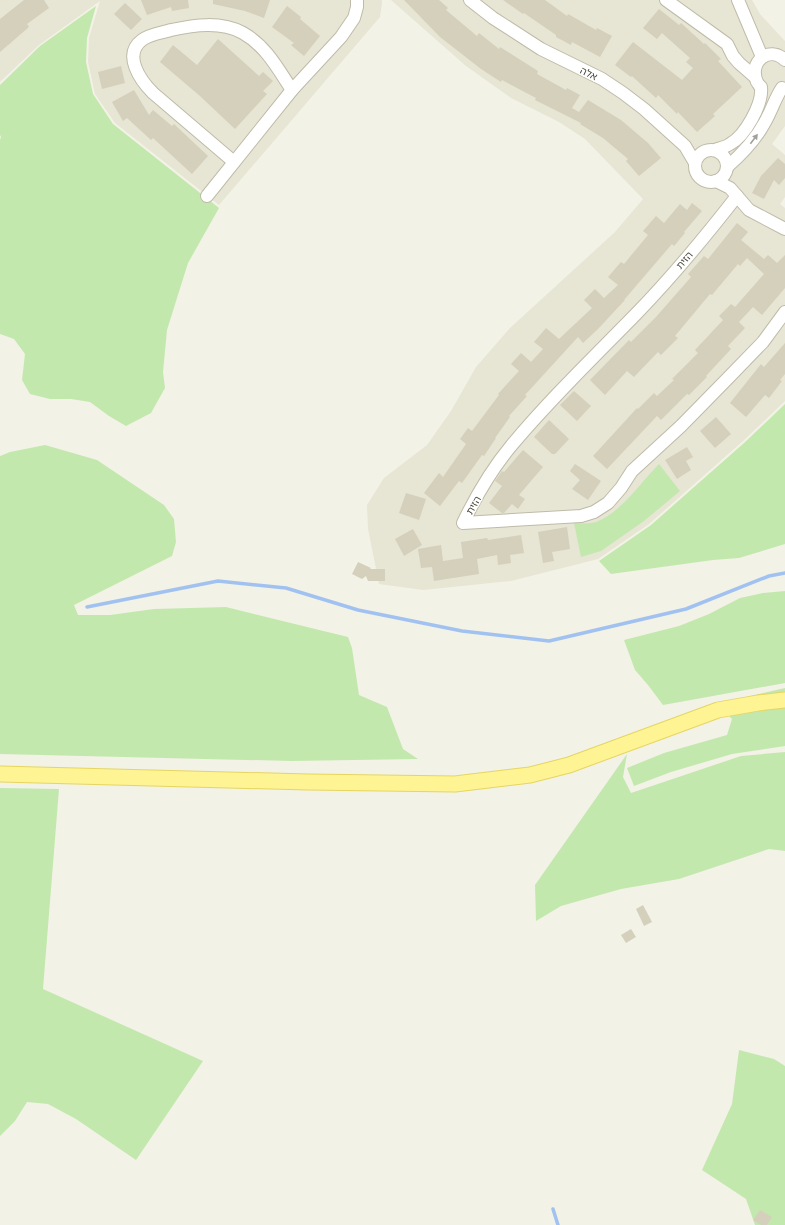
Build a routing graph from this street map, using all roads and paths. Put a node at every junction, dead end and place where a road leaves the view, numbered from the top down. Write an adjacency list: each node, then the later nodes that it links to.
1 (357, 0): 9 (street)
2 (470, 0): 12 (street, אלה)
3 (666, 0): 7 (street)
4 (738, 0): 5 (street)
5 (762, 57): 6 (street); 7 (street)
6 (785, 60)
7 (757, 81): 8 (street); 10 (street)
8 (783, 86): 13 (street, one-way to 8)
9 (292, 90): 11 (street); 11 (street)
10 (715, 150): 12 (street); 13 (street)
11 (234, 162): 15 (street)
12 (695, 163): 14 (street)
13 (727, 167): 14 (street)
14 (716, 181): 16 (street)
15 (207, 196)
16 (737, 196): 17 (street); 18 (street, הזית)
17 (785, 229)
18 (785, 312)
19 (785, 700): 20 (main road)
20 (0, 774)

